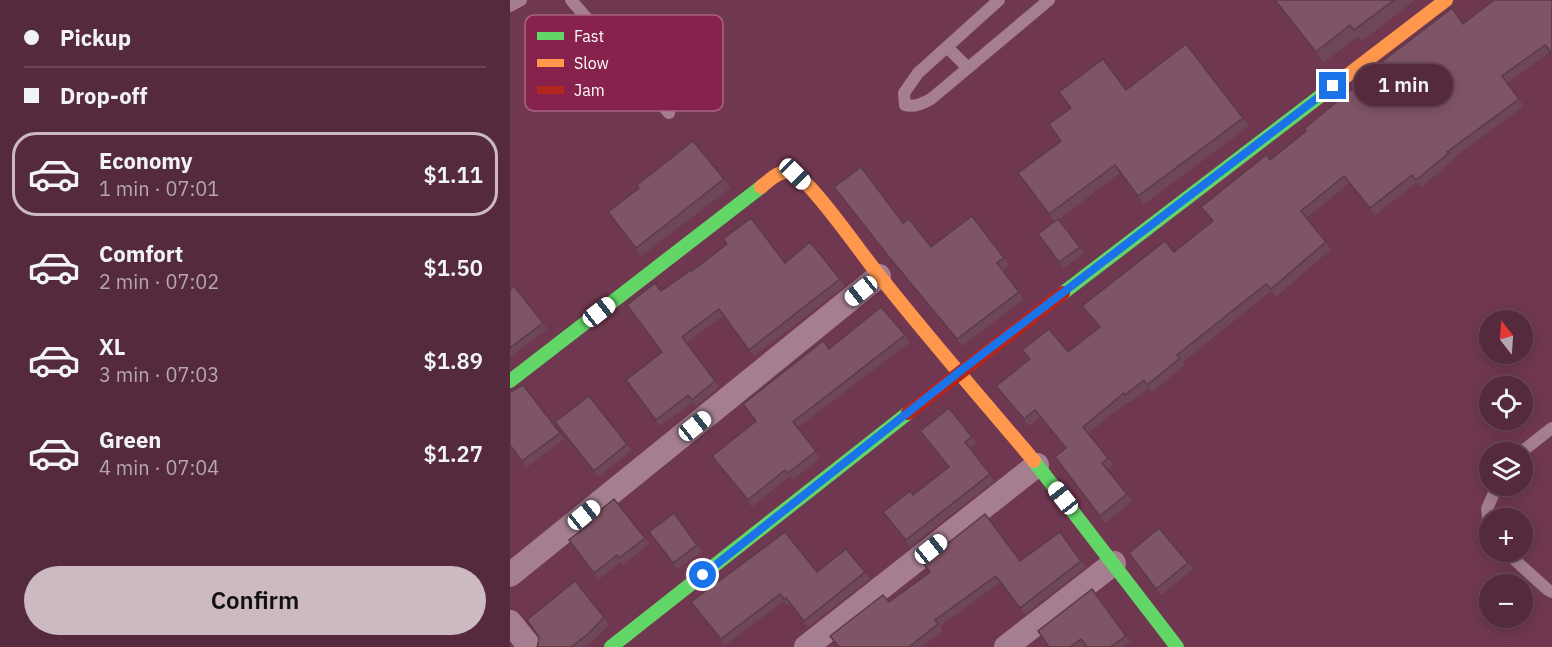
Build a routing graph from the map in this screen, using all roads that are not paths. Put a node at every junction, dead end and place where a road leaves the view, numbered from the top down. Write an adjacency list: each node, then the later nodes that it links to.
1 (521, 0): 6 (lane)
2 (571, 0): 7 (lane)
3 (999, 0): 8 (lane)
4 (1049, 0): 9 (lane)
5 (1446, 0): 11 (street)
6 (510, 6)
7 (584, 15)
8 (947, 47): 9 (lane); 9 (lane)
9 (968, 68)
10 (879, 276): 11 (street); 12 (street); 18 (street)
11 (959, 372): 15 (street); 22 (street)
12 (510, 381)
13 (1552, 428): 14 (lane)
14 (1533, 443)
15 (1037, 465): 17 (street); 23 (street)
16 (1517, 562): 19 (lane)
17 (1114, 563): 24 (street); 25 (street)
18 (510, 575)
19 (1552, 592)
20 (510, 622): 21 (street)
21 (530, 647)
22 (611, 647)
23 (806, 647)
24 (1006, 647)
25 (1177, 647)

